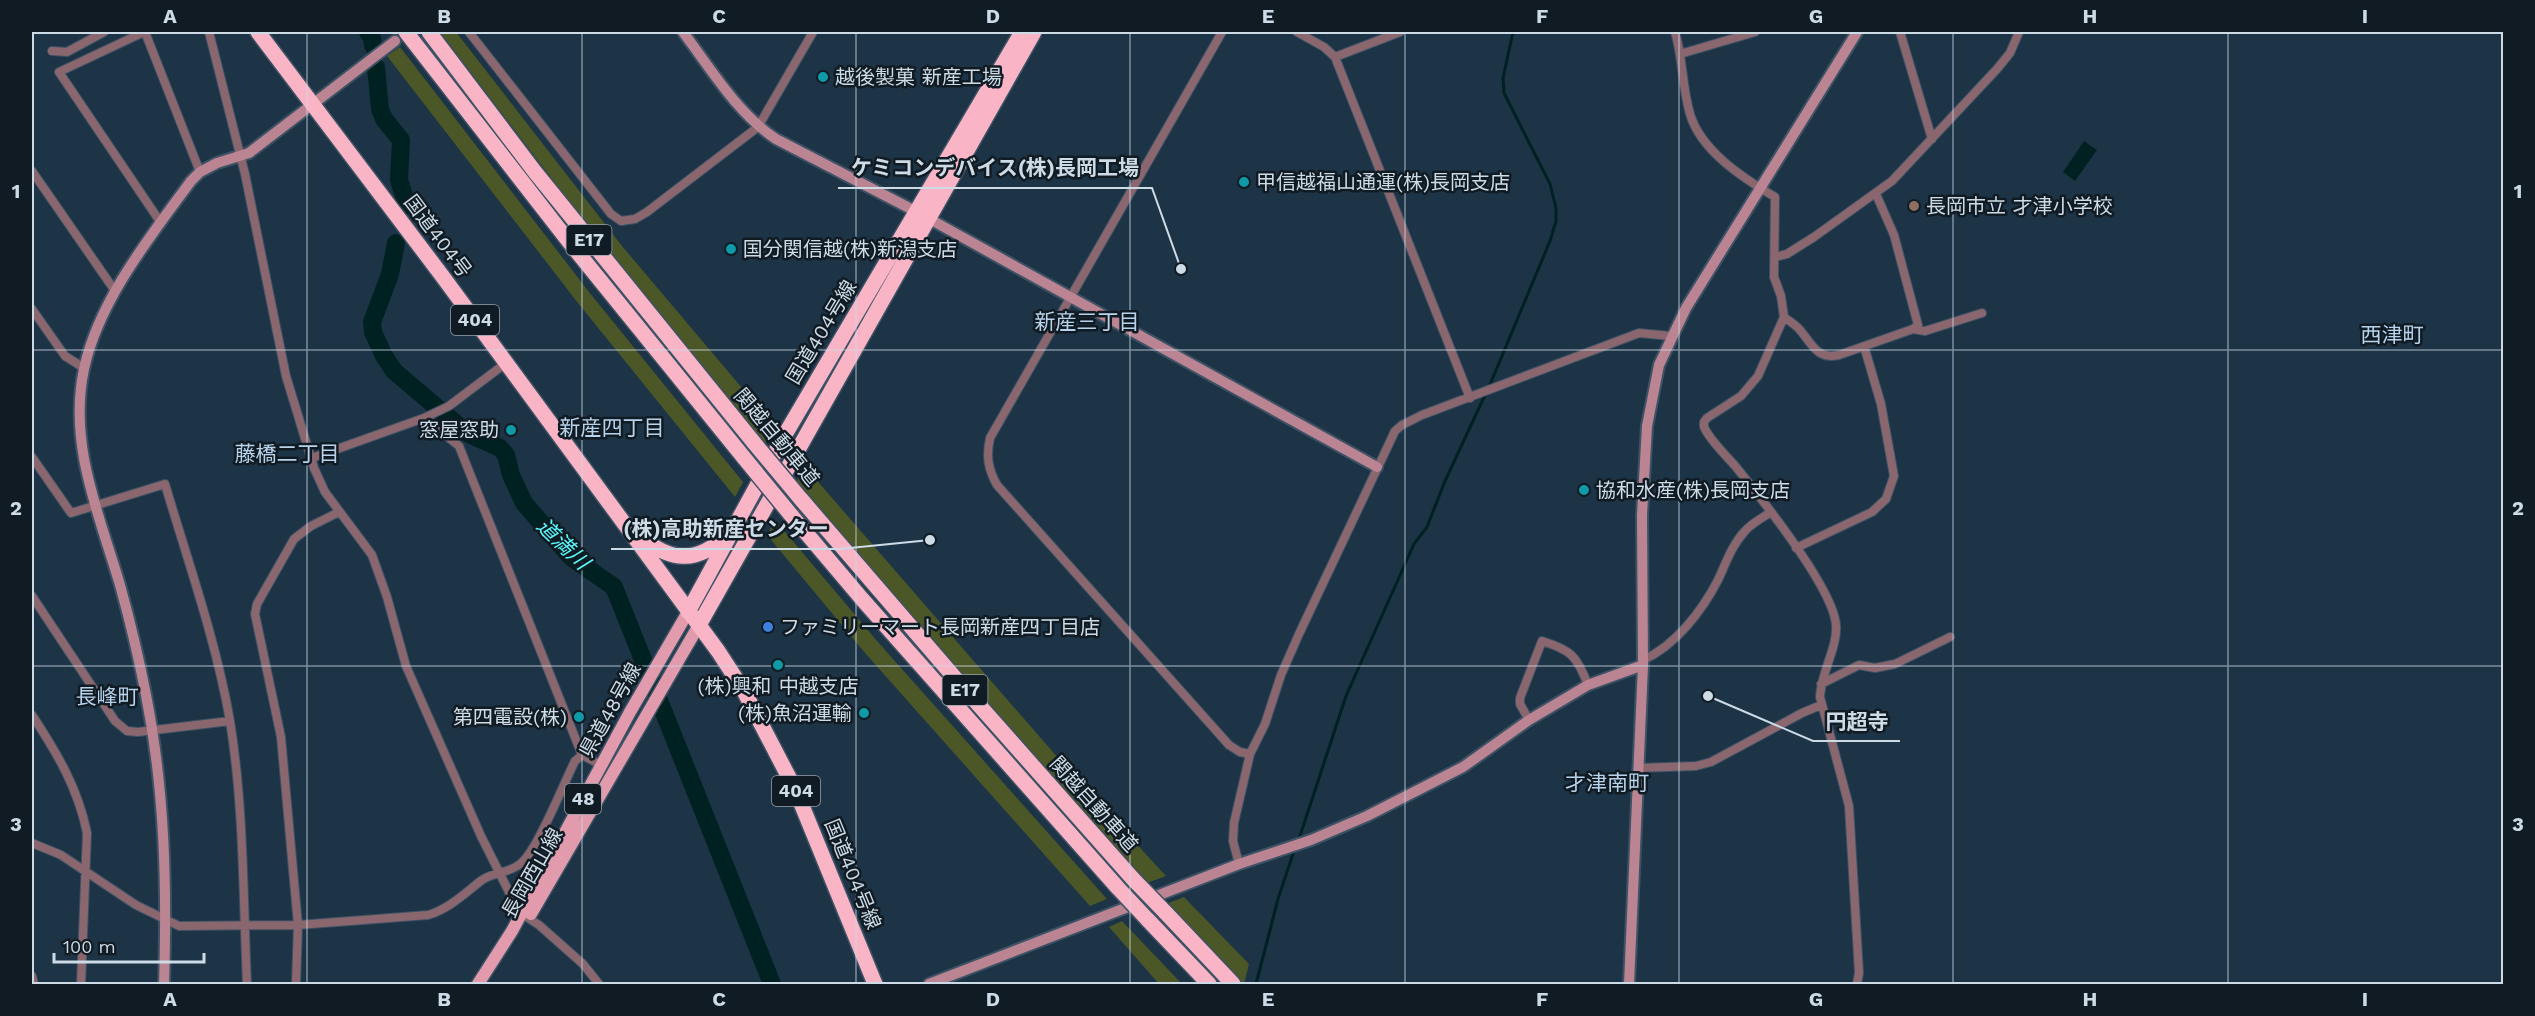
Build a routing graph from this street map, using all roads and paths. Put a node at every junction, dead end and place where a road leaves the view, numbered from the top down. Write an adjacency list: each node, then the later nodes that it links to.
1 (104, 32): 20 (street)
2 (145, 32): 28 (street); 32 (street)
3 (209, 32): 26 (street)
4 (258, 32): 23 (highway, 国道404号 / 404)
5 (429, 32): 91 (highway, 関越自動車道 / E17, bridge)
6 (469, 32): 24 (street)
7 (683, 32): 24 (street)
8 (813, 32): 24 (street)
9 (1022, 32): 31 (highway, 国道404号線)
10 (1034, 32): 31 (highway, 国道404号線)
11 (1222, 32): 35 (street)
12 (1297, 32): 22 (street)
13 (1400, 32): 22 (street)
14 (1675, 32): 21 (street)
15 (1755, 32): 21 (street)
16 (1857, 32): 29 (street)
17 (1900, 32): 25 (street)
18 (2019, 32): 25 (street)
19 (401, 36): 23 (street); 90 (highway, 関越自動車道 / E17, bridge)
20 (52, 51)
21 (1680, 54): 29 (street)
22 (1335, 57): 44 (street)
23 (311, 104): 26 (street); 42 (highway, 国道404号 / 404)
24 (758, 126): 31 (street)
25 (1932, 140): 30 (street)
26 (240, 156): 28 (street); 47 (street)
27 (32, 171): 34 (street)
28 (200, 172): 32 (street)
29 (1761, 189): 33 (street); 40 (street)
30 (1876, 194): 33 (street); 39 (street)
31 (923, 215): 35 (street); 53 (highway, 国道404号線); 57 (highway, 国道404号線)
32 (161, 223): 34 (street)
33 (1775, 257): 38 (street)
34 (115, 291): 43 (street)
35 (1071, 298): 48 (street); 67 (street)
36 (32, 309): 43 (street)
37 (1982, 313): 39 (street)
38 (1784, 317): 41 (street); 51 (street)
39 (1913, 329): 41 (street)
40 (1671, 336): 44 (street); 59 (street)
41 (1864, 346): 54 (street)
42 (506, 363): 45 (street); 52 (highway, 国道404号 / 404)
43 (84, 368): 49 (street)
44 (1470, 398): 48 (street)
45 (424, 418): 47 (street); 68 (street)
46 (32, 457): 49 (street)
47 (312, 458): 50 (street)
48 (1377, 467): 67 (street)
49 (95, 505): 65 (street); 66 (street)
50 (339, 512): 74 (street); 77 (street)
51 (1771, 512): 54 (street); 59 (street)
52 (623, 521): 53 (highway); 56 (highway, 国道404号 / 404)
53 (736, 527): 56 (highway, 国道404号線)
54 (1796, 548): 60 (street)
55 (32, 596): 66 (street)
56 (688, 612): 57 (highway, 国道404号線 / 404); 69 (main road, 県道48号線 / 48)
57 (699, 625): 75 (main road, 長岡西山線 / 48); 88 (highway, 国道404号線 / 404)
58 (1950, 637): 60 (street)
59 (1643, 663): 61 (street); 70 (street)
60 (1821, 684): 62 (street)
61 (1588, 685): 64 (street); 64 (street)
62 (1821, 705): 70 (street); 93 (street)
63 (32, 715): 73 (street)
64 (1530, 720): 72 (street)
65 (230, 721): 66 (street); 78 (street)
66 (153, 731): 76 (street)
67 (1250, 754): 72 (street)
68 (582, 755): 69 (street); 74 (street)
69 (601, 765): 75 (main road, 県道48号線 / 48)
70 (1638, 768): 92 (street)
71 (32, 843): 73 (street)
72 (1239, 864): 89 (street)
73 (87, 871): 76 (street); 81 (street)
74 (498, 872): 75 (street); 77 (street)
75 (525, 917): 85 (main road, 県道48号線 / 48); 86 (main road, 長岡西山線 / 48); 87 (street)
76 (166, 921): 78 (street); 82 (street)
77 (298, 925): 78 (street); 84 (street)
78 (245, 927): 83 (street)
79 (32, 976): 80 (street)
80 (34, 984)
81 (81, 984)
82 (164, 984)
83 (247, 984)
84 (296, 984)
85 (478, 984)
86 (486, 984)
87 (599, 984)
88 (875, 984)
89 (930, 984)
90 (1209, 984)
91 (1233, 984)
92 (1629, 984)
93 (1857, 984)

